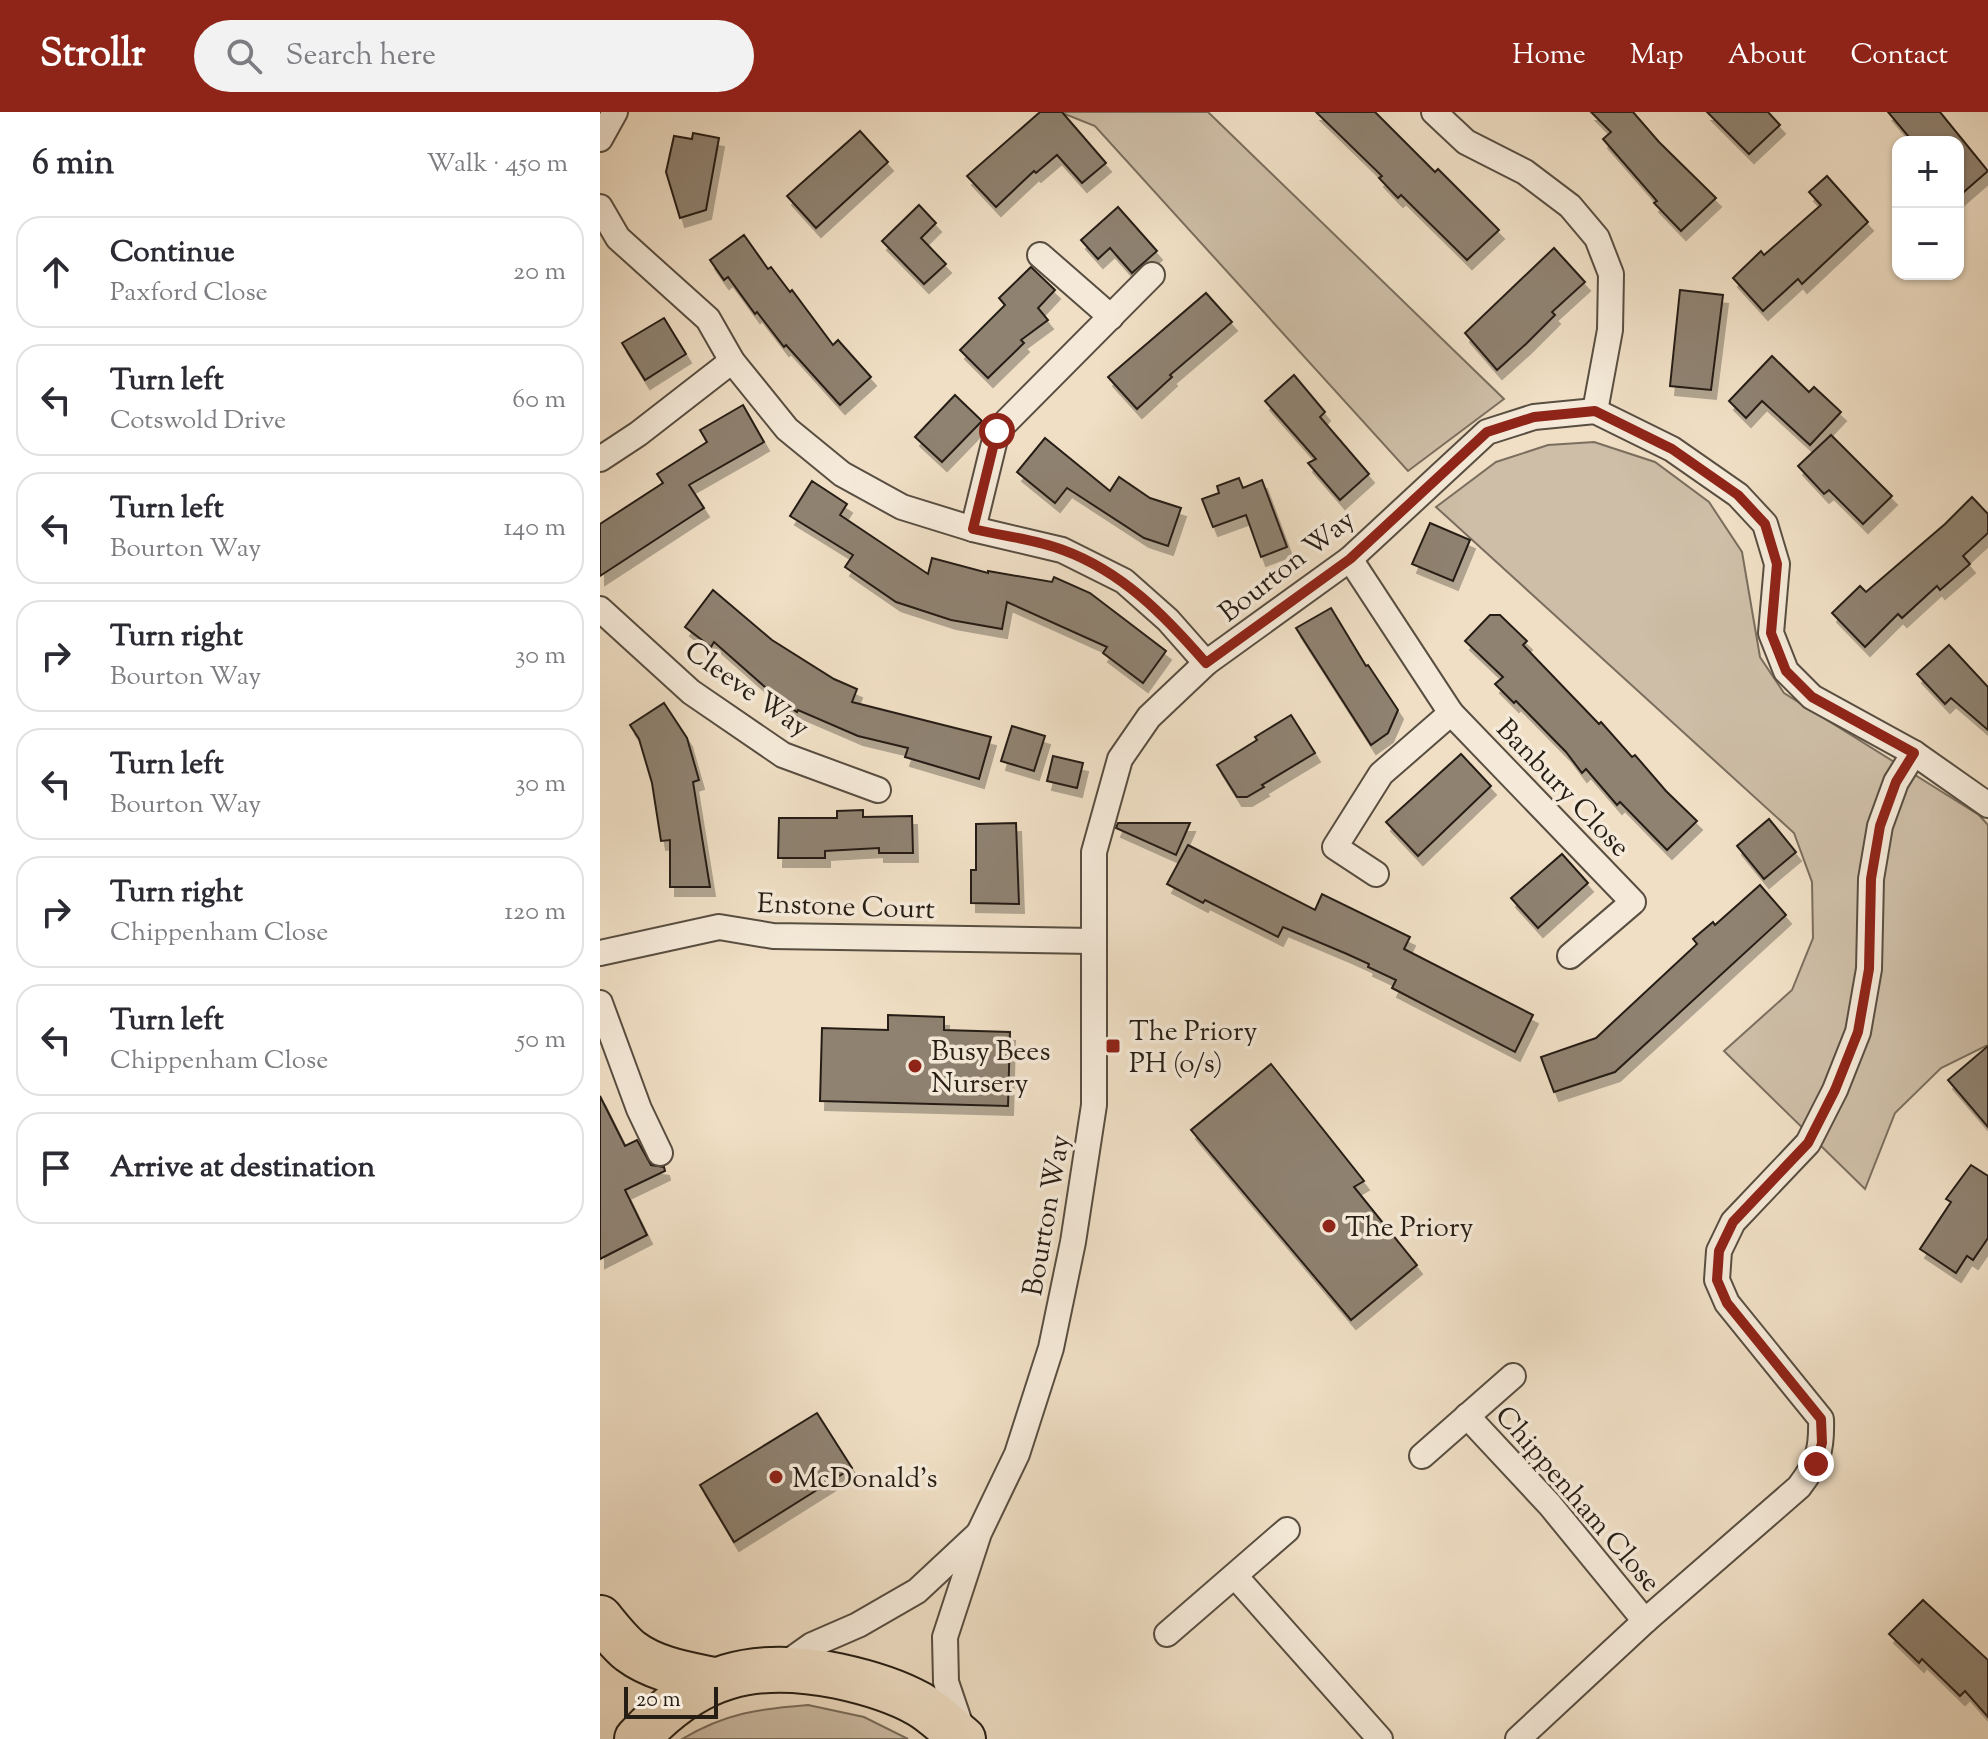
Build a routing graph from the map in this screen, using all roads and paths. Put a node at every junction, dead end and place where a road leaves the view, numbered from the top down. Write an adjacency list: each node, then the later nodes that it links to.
1 (615, 112): 3 (street)
2 (1434, 112): 9 (street)
3 (600, 139)
4 (600, 207): 8 (street)
5 (1040, 255): 7 (street)
6 (1152, 275): 7 (street)
7 (1111, 317): 11 (street)
8 (732, 361): 10 (street); 11 (street)
9 (1595, 411): 12 (street, Bourton Way); 16 (street)
10 (600, 459)
11 (973, 529): 14 (street)
12 (1350, 559): 14 (street, Bourton Way); 15 (street, Banbury Close)
13 (600, 609): 17 (street, Cleeve Way)
14 (1206, 663): 20 (street, Bourton Way)
15 (1451, 713): 19 (street); 22 (street, Banbury Close)
16 (1914, 753): 18 (street); 32 (street, Chippenham Close)
17 (878, 790)
18 (1988, 805)
19 (1376, 874)
20 (1093, 941): 21 (street, Enstone Court); 29 (street, Bourton Way)
21 (600, 953)
22 (1570, 956)
23 (600, 1003): 24 (street)
24 (660, 1153)
25 (1513, 1376): 26 (street, Chippenham Close)
26 (1467, 1416): 27 (street, Chippenham Close); 32 (street, Chippenham Close)
27 (1422, 1456)
28 (1287, 1530): 30 (street)
29 (979, 1533): 34 (street, Bourton Way); 37 (street, Bourton Way)
30 (1235, 1576): 33 (street); 38 (street)
31 (600, 1618): 35 (highway)
32 (1645, 1621): 39 (street, Chippenham Close)
33 (1167, 1634)
34 (781, 1667): 35 (highway); 37 (highway)
35 (713, 1680): 36 (highway)
36 (637, 1739)
37 (964, 1739)
38 (1380, 1739)
39 (1518, 1739)

